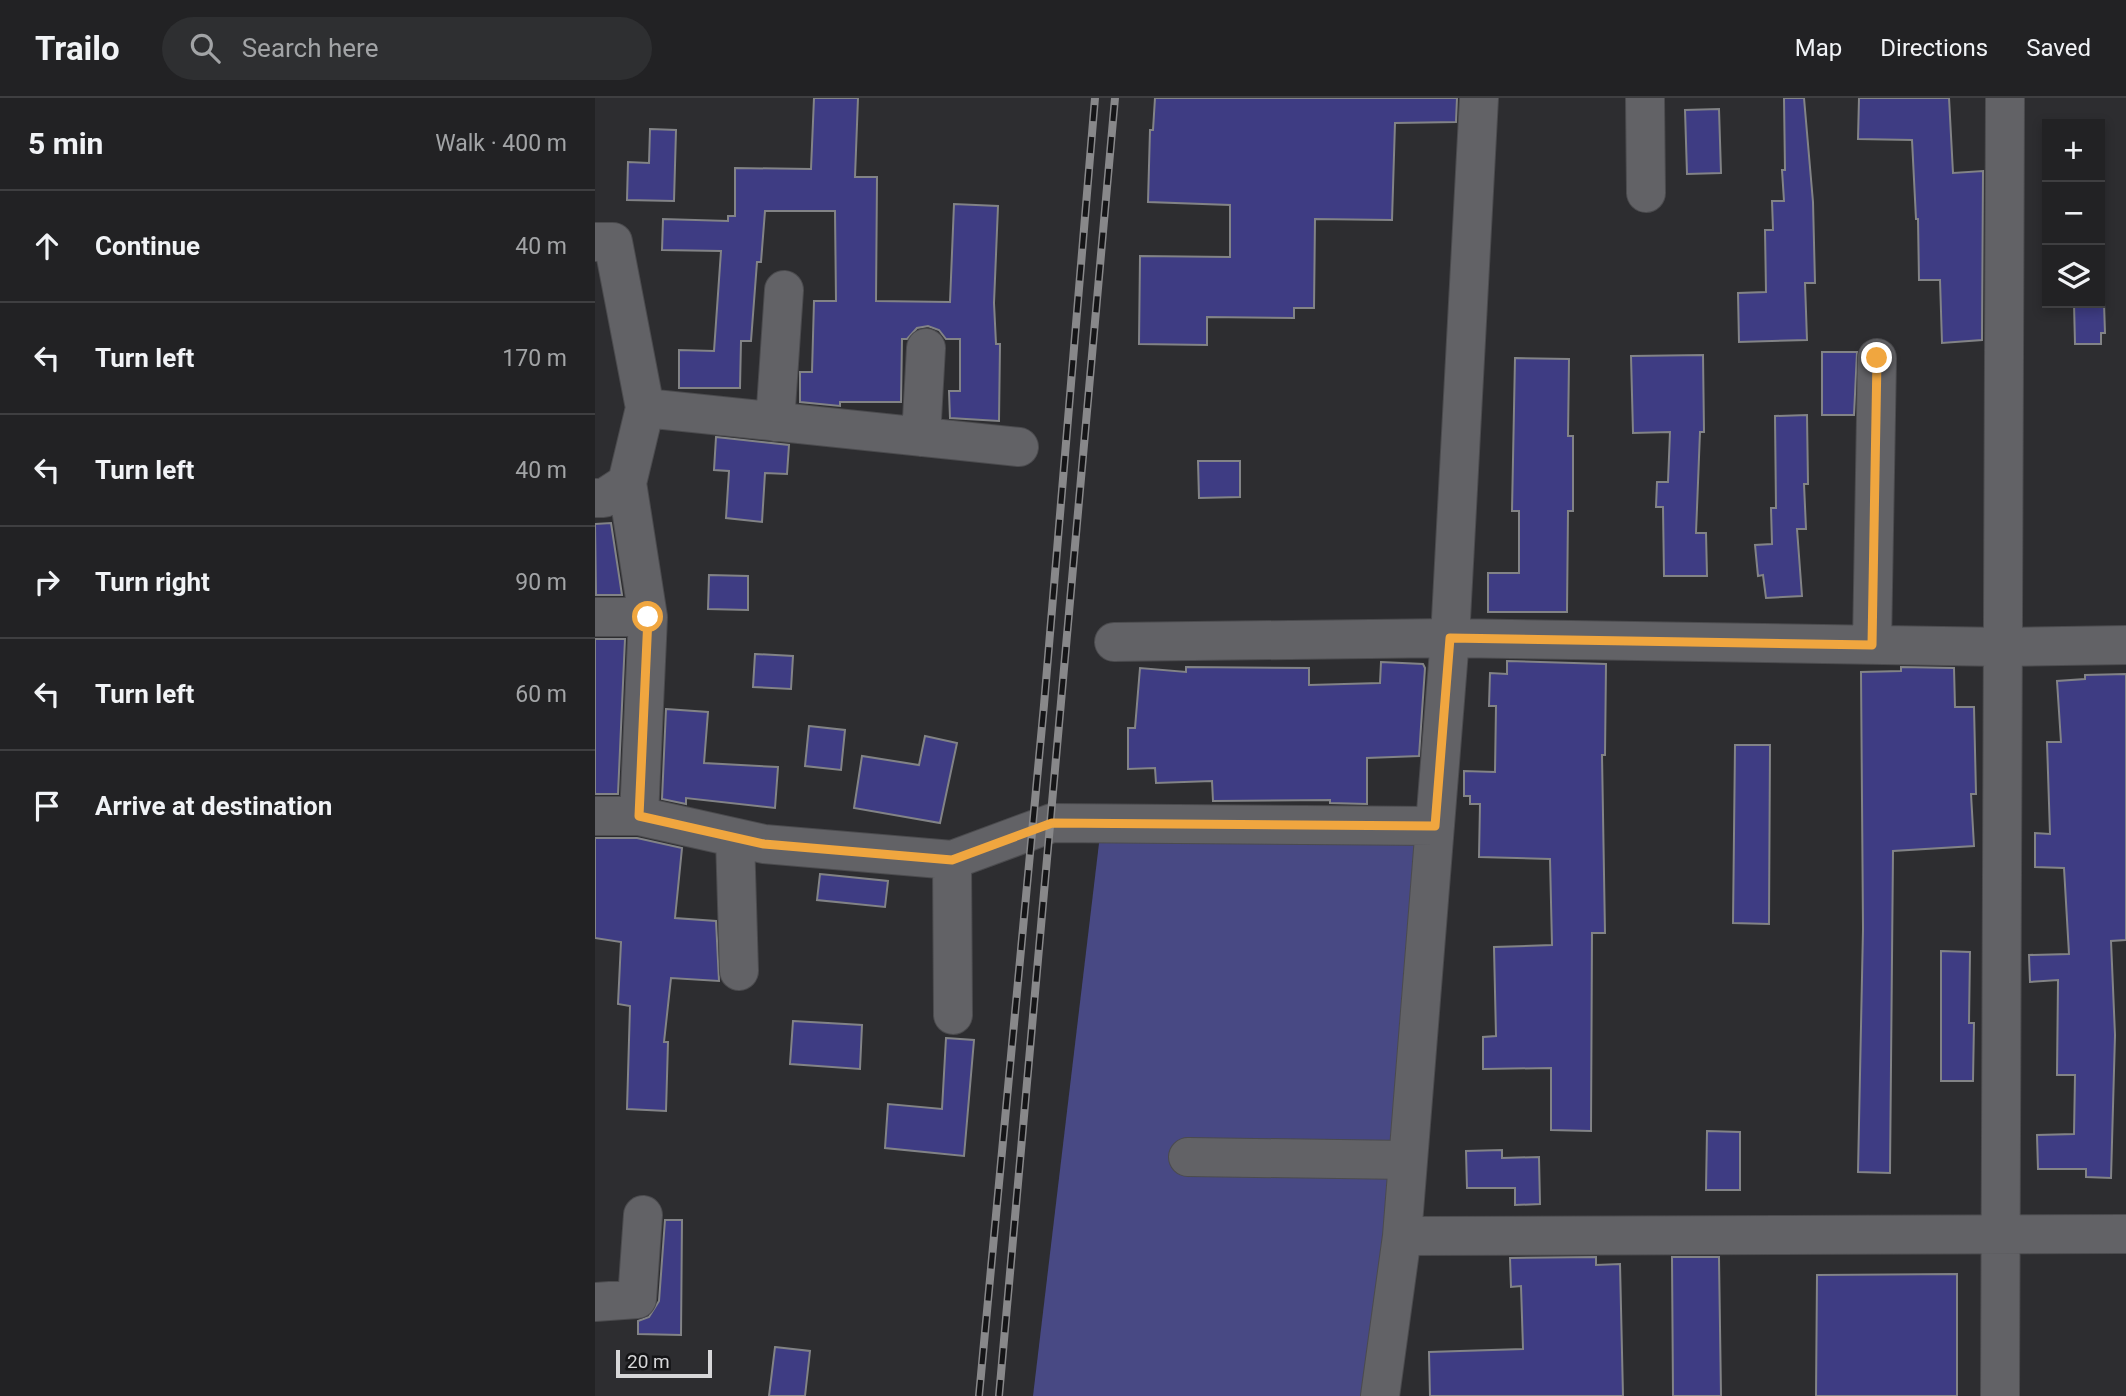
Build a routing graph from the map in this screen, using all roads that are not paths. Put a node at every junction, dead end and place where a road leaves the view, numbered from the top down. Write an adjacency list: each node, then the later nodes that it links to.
1 (1479, 98): 16 (street)
2 (1645, 98): 4 (street)
3 (2004, 98): 20 (street)
4 (1646, 193)
5 (595, 242): 9 (street)
6 (783, 290): 10 (street)
7 (926, 348): 11 (street)
8 (1877, 358): 18 (street)
9 (645, 408): 10 (street); 13 (street)
10 (775, 422): 11 (street)
11 (921, 437): 12 (street)
12 (1019, 447)
13 (611, 491): 15 (street)
14 (595, 617): 15 (street)
15 (648, 617): 22 (street)
16 (1450, 638): 17 (street); 18 (street); 23 (street)
17 (1114, 642)
18 (1872, 645): 20 (street)
19 (2126, 645): 20 (street)
20 (2003, 647): 31 (street)
21 (595, 816): 22 (street)
22 (639, 816): 24 (street)
23 (1435, 826): 25 (street); 29 (street)
24 (735, 838): 25 (street); 26 (street)
25 (952, 860): 27 (street)
26 (739, 971)
27 (953, 1015)
28 (1188, 1157): 29 (street)
29 (1408, 1160): 33 (street)
30 (643, 1215): 34 (street)
31 (2001, 1234): 32 (street); 33 (street); 36 (street)
32 (2126, 1234)
33 (1402, 1236): 35 (street)
34 (595, 1302)
35 (1380, 1396)
36 (2000, 1396)

